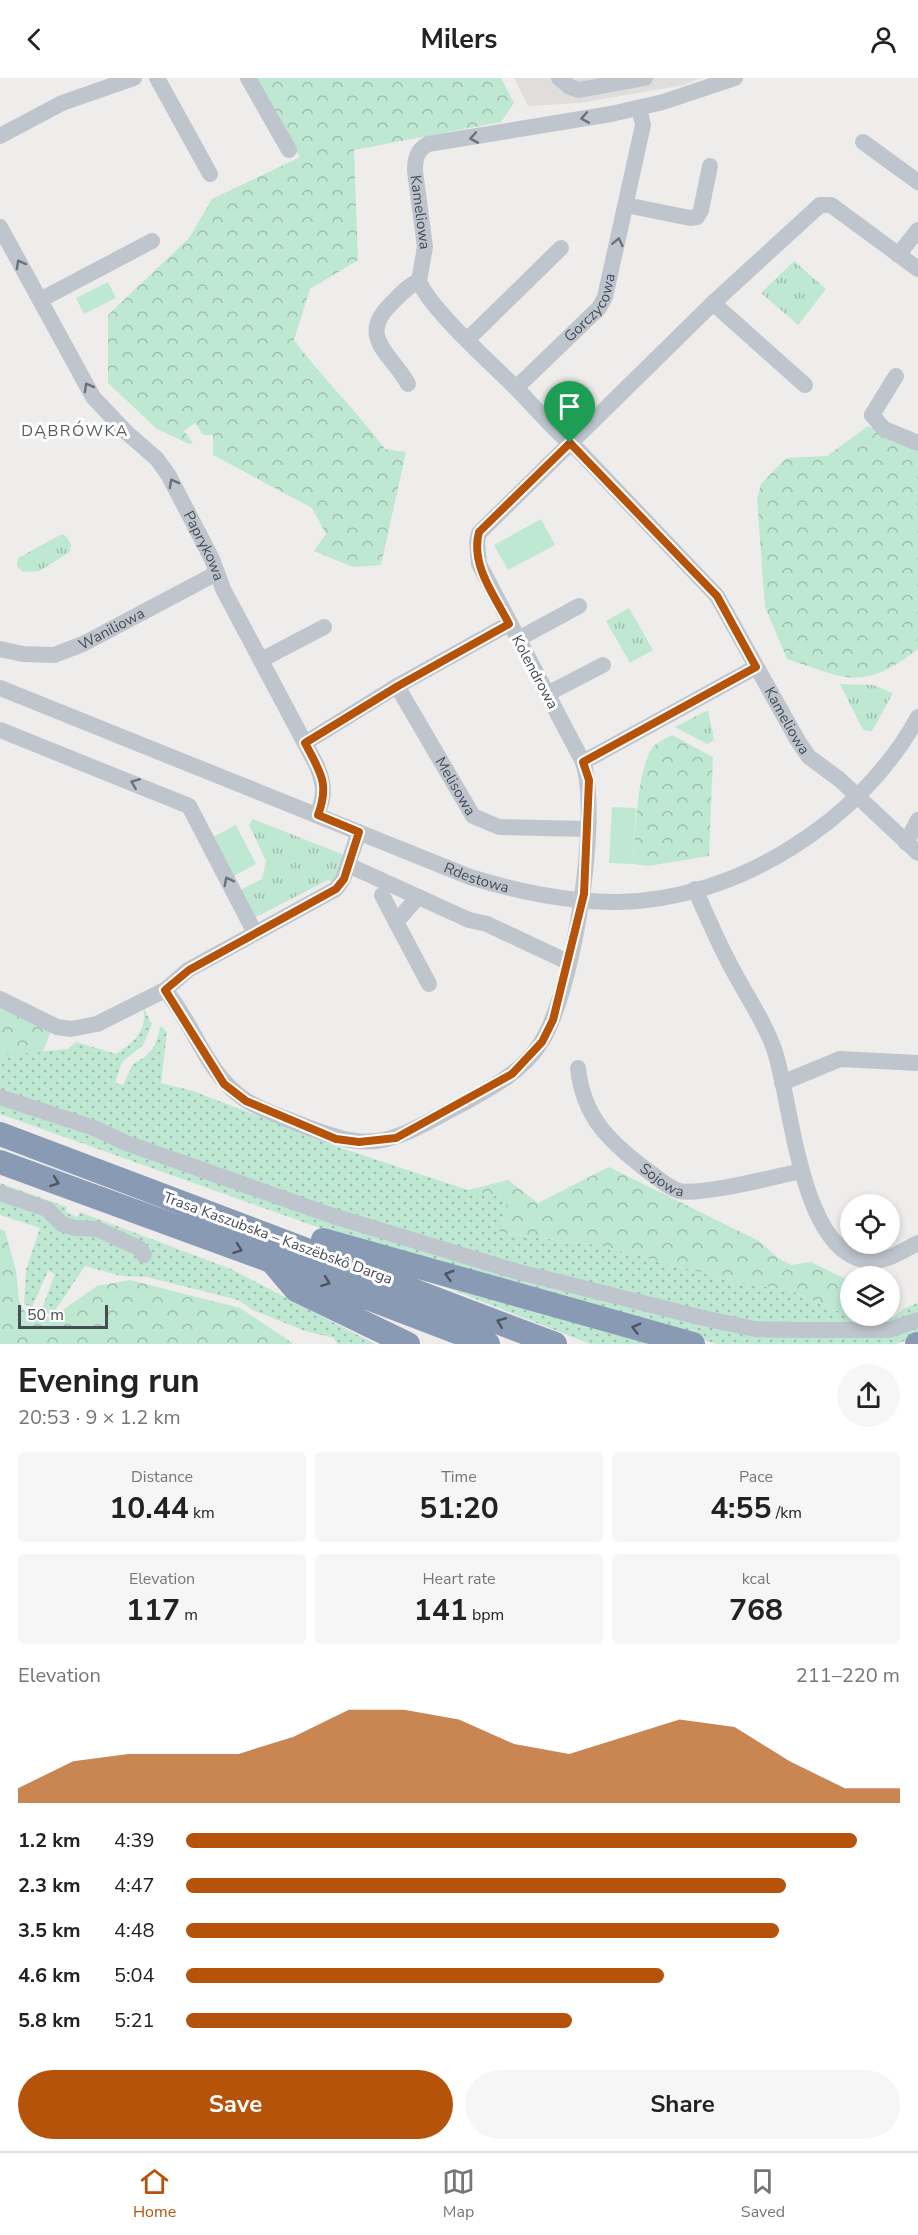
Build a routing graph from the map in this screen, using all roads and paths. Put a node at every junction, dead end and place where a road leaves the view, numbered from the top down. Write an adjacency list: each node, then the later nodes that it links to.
1 (134, 78): 9 (street)
2 (157, 78): 13 (street)
3 (248, 78): 11 (street)
4 (559, 78): 5 (street)
5 (645, 78)
6 (735, 78): 7 (street)
7 (717, 81): 8 (street)
8 (639, 108): 15 (street, Gorczycowa); 22 (street, Kameliowa, one-way to 22)
9 (0, 136)
10 (863, 142): 14 (street)
11 (289, 150)
12 (710, 166): 15 (street)
13 (210, 174)
14 (918, 182)
15 (626, 205): 29 (street, Gorczycowa, one-way to 15)
16 (0, 227): 23 (street, Paprykowa, one-way to 16)
17 (918, 230): 20 (street)
18 (152, 241): 23 (street)
19 (561, 248): 25 (street)
20 (898, 255): 21 (street); 24 (street, Kolendrowa)
21 (918, 269)
22 (419, 278): 25 (street, Kameliowa); 27 (street)
23 (40, 300): 32 (street, Paprykowa, one-way to 23)
24 (713, 303): 28 (street); 30 (street, Kolendrowa)
25 (467, 340): 29 (street, Kameliowa)
26 (896, 376): 31 (street)
27 (408, 384)
28 (805, 386)
29 (516, 388): 30 (street, Kameliowa)
30 (570, 443): 34 (street, Kolendrowa); 40 (street, Kameliowa)
31 (918, 443)
32 (217, 573): 37 (street, Waniliowa); 38 (street, Paprykowa)
33 (579, 606): 36 (street)
34 (509, 624): 36 (street, Kolendrowa); 41 (street)
35 (324, 627): 38 (street)
36 (518, 639): 43 (street, Kolendrowa)
37 (0, 649)
38 (261, 660): 46 (street, Paprykowa)
39 (603, 665): 43 (street)
40 (756, 667): 47 (street); 48 (street, Kameliowa)
41 (398, 686): 46 (street); 51 (street, Melisowa)
42 (0, 688): 49 (street, Rdestowa)
43 (547, 694): 47 (street, Kolendrowa)
44 (918, 717): 48 (street, Rdestowa)
45 (0, 730): 60 (street, one-way to 45)
46 (305, 743): 49 (street, Paprykowa)
47 (583, 762): 51 (street, Kolendrowa)
48 (859, 796): 53 (street, Kameliowa); 55 (street, Rdestowa)
49 (318, 815): 52 (street, Rdestowa)
50 (918, 820): 53 (street)
51 (587, 829): 58 (street, Kolendrowa)
52 (359, 832): 54 (street); 58 (street, Rdestowa)
53 (912, 848)
54 (348, 865): 57 (street); 60 (street)
55 (695, 889): 58 (street, Rdestowa); 67 (street)
56 (382, 895): 59 (street)
57 (418, 897): 59 (street); 61 (street)
58 (582, 901): 61 (street, Kolendrowa)
59 (396, 922): 62 (street)
60 (255, 933): 63 (street)
61 (568, 962): 63 (street, Kolendrowa)
62 (429, 984)
63 (165, 990): 64 (street)
64 (0, 999)
65 (918, 1063): 67 (street)
66 (578, 1068): 71 (street, Sojowa)
67 (782, 1083): 71 (street)
68 (0, 1097): 77 (street)
69 (0, 1134): 73 (highway, Trasa Kaszubska – Kaszëbskô Darga)
70 (0, 1162): 76 (highway, Trasa Kaszubska – Kaszëbskô Darga, one-way to 76)
71 (802, 1171): 74 (street)
72 (0, 1193): 75 (street)
73 (160, 1194): 80 (highway, Trasa Kaszubska – Kaszëbskô Darga, one-way to 73); 81 (highway, one-way to 73)
74 (918, 1243)
75 (144, 1255)
76 (271, 1261): 78 (highway); 79 (highway, Trasa Kaszubska – Kaszëbskô Darga, one-way to 79)
77 (918, 1320)
78 (408, 1344)
79 (488, 1344)
80 (555, 1344)
81 (693, 1344)

